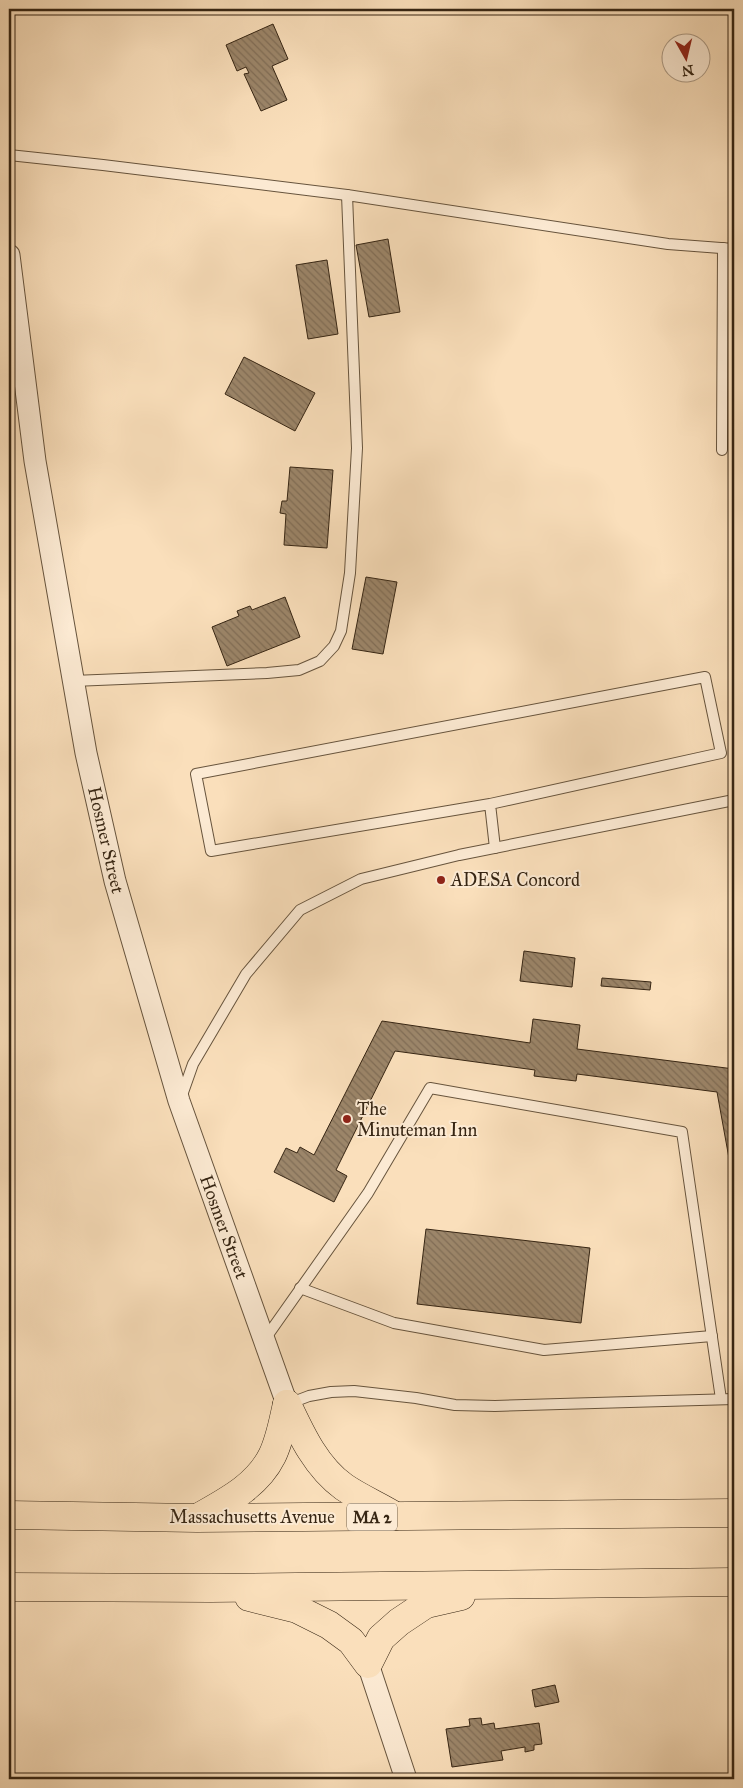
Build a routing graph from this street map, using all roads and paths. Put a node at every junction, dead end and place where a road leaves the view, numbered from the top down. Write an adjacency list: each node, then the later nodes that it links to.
1 (9, 155): 2 (lane)
2 (347, 195): 3 (lane); 7 (lane)
3 (723, 248): 4 (lane); 6 (lane)
4 (734, 249)
5 (9, 255): 7 (street, Hosmer Street)
6 (722, 450)
7 (73, 681): 11 (street, Hosmer Street)
8 (734, 800): 10 (lane)
9 (490, 804): 9 (lane); 10 (lane)
10 (495, 848): 11 (lane)
11 (179, 1101): 14 (street, Hosmer Street)
12 (300, 1288): 13 (lane); 13 (lane); 14 (lane)
13 (712, 1336): 15 (lane)
14 (264, 1339): 17 (street, Hosmer Street)
15 (721, 1399): 16 (lane); 17 (lane)
16 (734, 1399)
17 (287, 1404): 20 (highway); 21 (highway)
18 (734, 1513): 20 (highway, Massachusetts Avenue / MA 2)
19 (9, 1515): 21 (highway, Massachusetts Avenue / MA 2)
20 (397, 1517): 21 (highway, Massachusetts Avenue / MA 2)
21 (197, 1518)
22 (734, 1582): 23 (highway)
23 (504, 1585): 25 (highway); 26 (highway)
24 (9, 1587): 25 (highway)
25 (211, 1588): 26 (highway)
26 (368, 1664): 27 (street)
27 (406, 1779)

